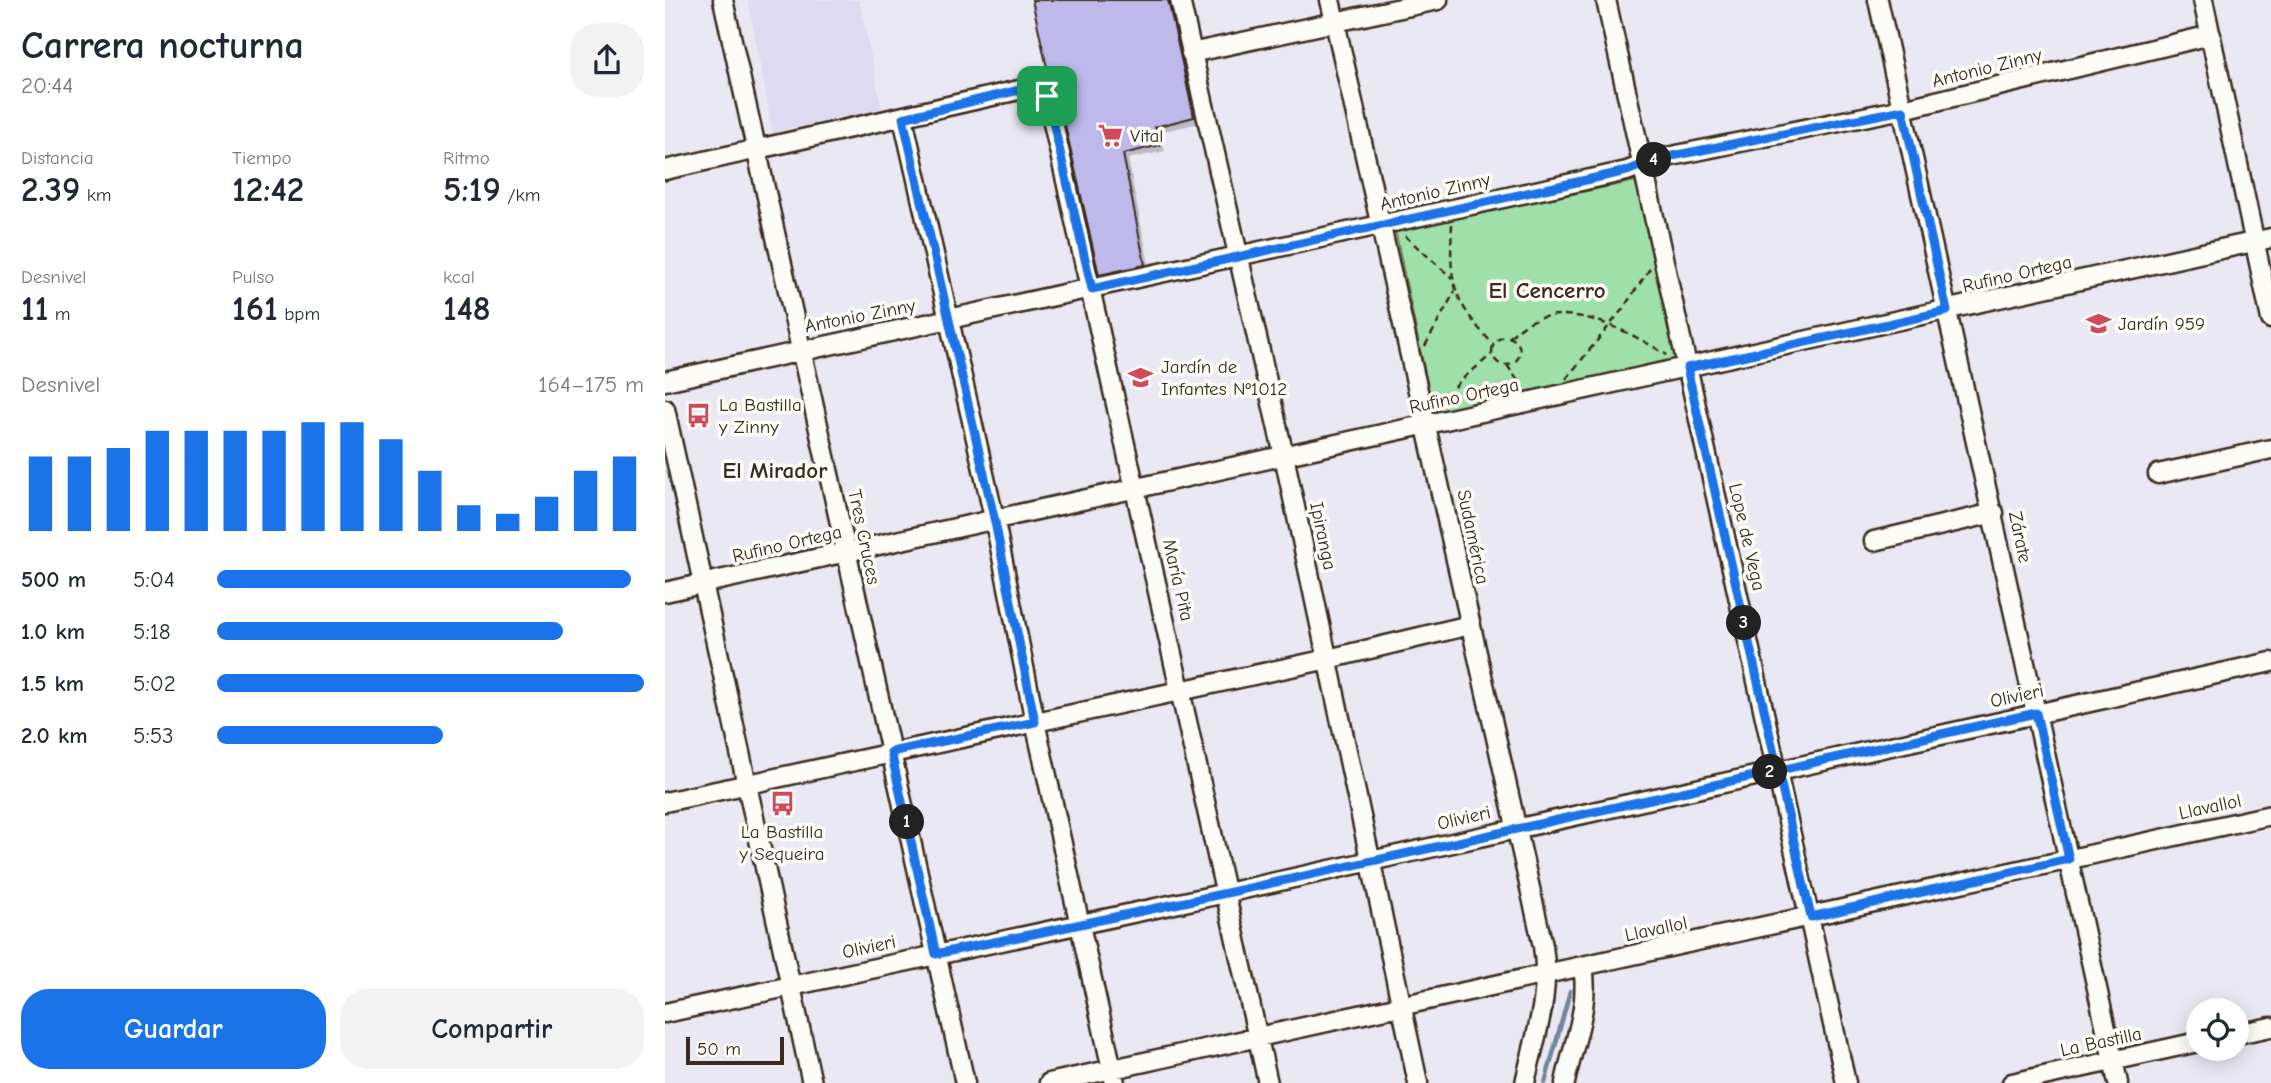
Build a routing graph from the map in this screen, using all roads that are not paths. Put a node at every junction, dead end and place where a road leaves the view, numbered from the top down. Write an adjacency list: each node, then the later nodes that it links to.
1 (723, 0): 13 (street, Tres Cruces)
2 (1180, 0): 10 (street, Ipiranga)
3 (1330, 0): 8 (street, Sudamérica)
4 (1439, 0): 8 (street)
5 (1605, 0): 14 (street, Lope de Vega)
6 (1878, 0): 11 (street, Zárate)
7 (2203, 0): 9 (street)
8 (1335, 23): 10 (street); 16 (street, Sudamérica)
9 (2211, 35): 11 (street, Antonio Zinny); 17 (street)
10 (1191, 53): 18 (street, Ipiranga)
11 (1903, 110): 14 (street, Antonio Zinny); 20 (street, Zárate)
12 (903, 118): 13 (street); 19 (street, María Pita); 22 (street)
13 (757, 147): 15 (street); 23 (street, Tres Cruces)
14 (1641, 165): 16 (street, Antonio Zinny); 24 (street, Lope de Vega)
15 (665, 170)
16 (1388, 224): 18 (street, Antonio Zinny); 27 (street, Sudamérica)
17 (2262, 239): 20 (street, Rufino Ortega); 21 (street)
18 (1238, 258): 19 (street, Antonio Zinny); 29 (street, Ipiranga)
19 (1092, 289): 22 (street, Antonio Zinny); 31 (street, María Pita)
20 (1947, 311): 24 (street, Rufino Ortega); 32 (street, Zárate)
21 (2271, 319)
22 (948, 320): 23 (street, Antonio Zinny); 33 (street)
23 (802, 349): 25 (street, Antonio Zinny); 35 (street, Tres Cruces)
24 (1687, 368): 27 (street, Rufino Ortega); 45 (street, Lope de Vega)
25 (665, 381)
26 (665, 409): 36 (street)
27 (1427, 425): 29 (street, Rufino Ortega); 38 (street, Sudamérica)
28 (2271, 449): 30 (street)
29 (1284, 456): 31 (street, Rufino Ortega); 39 (street, Ipiranga)
30 (2158, 474)
31 (1136, 490): 33 (street, Rufino Ortega); 41 (street, María Pita)
32 (1994, 513): 34 (street); 42 (street, Zárate)
33 (995, 522): 35 (street, Rufino Ortega); 43 (street)
34 (1874, 541)
35 (846, 552): 36 (street, Rufino Ortega); 44 (street, Tres Cruces)
36 (702, 585): 37 (street, Rufino Ortega); 46 (street)
37 (665, 593)
38 (1471, 625): 39 (street); 49 (street, Sudamérica)
39 (1328, 659): 41 (street); 51 (street, Ipiranga)
40 (2271, 662): 42 (street, Olivieri)
41 (1181, 691): 43 (street); 52 (street, María Pita)
42 (2036, 713): 45 (street, Olivieri); 50 (street, Zárate)
43 (1035, 722): 44 (street); 54 (street)
44 (891, 752): 46 (street); 55 (street, Tres Cruces)
45 (1778, 771): 49 (street, Olivieri); 53 (street, Lope de Vega)
46 (747, 785): 47 (street); 58 (street)
47 (665, 802)
48 (2271, 815): 50 (street, Llavallol)
49 (1515, 828): 51 (street, Olivieri); 57 (street, Sudamérica)
50 (2069, 859): 53 (street, Llavallol); 65 (street, Zárate)
51 (1370, 861): 52 (street, Olivieri); 59 (street, Ipiranga)
52 (1226, 893): 54 (street, Olivieri); 63 (street, María Pita)
53 (1811, 917): 56 (street, Llavallol); 74 (street, Lope de Vega)
54 (1080, 925): 55 (street, Olivieri); 66 (street)
55 (936, 954): 58 (street, Olivieri); 68 (street, Tres Cruces)
56 (1583, 967): 57 (street, Llavallol); 73 (street)
57 (1548, 974): 59 (street, Llavallol); 72 (street, Sudamérica)
58 (792, 985): 60 (street, Olivieri); 67 (street)
59 (1402, 1006): 63 (street, Llavallol); 71 (street, Ipiranga)
60 (665, 1013)
61 (2271, 1027): 62 (street)
62 (2249, 1032)
63 (1258, 1039): 66 (street, Llavallol); 70 (street, María Pita)
64 (2186, 1045): 65 (street, La Bastilla)
65 (2113, 1062): 75 (street, La Bastilla); 76 (street, Zárate)
66 (1114, 1076): 69 (street, Llavallol)
67 (812, 1083)
68 (965, 1083)
69 (1049, 1083)
70 (1268, 1083)
71 (1418, 1083)
72 (1525, 1083)
73 (1565, 1083)
74 (1846, 1083)
75 (2013, 1083)
76 (2118, 1083)

